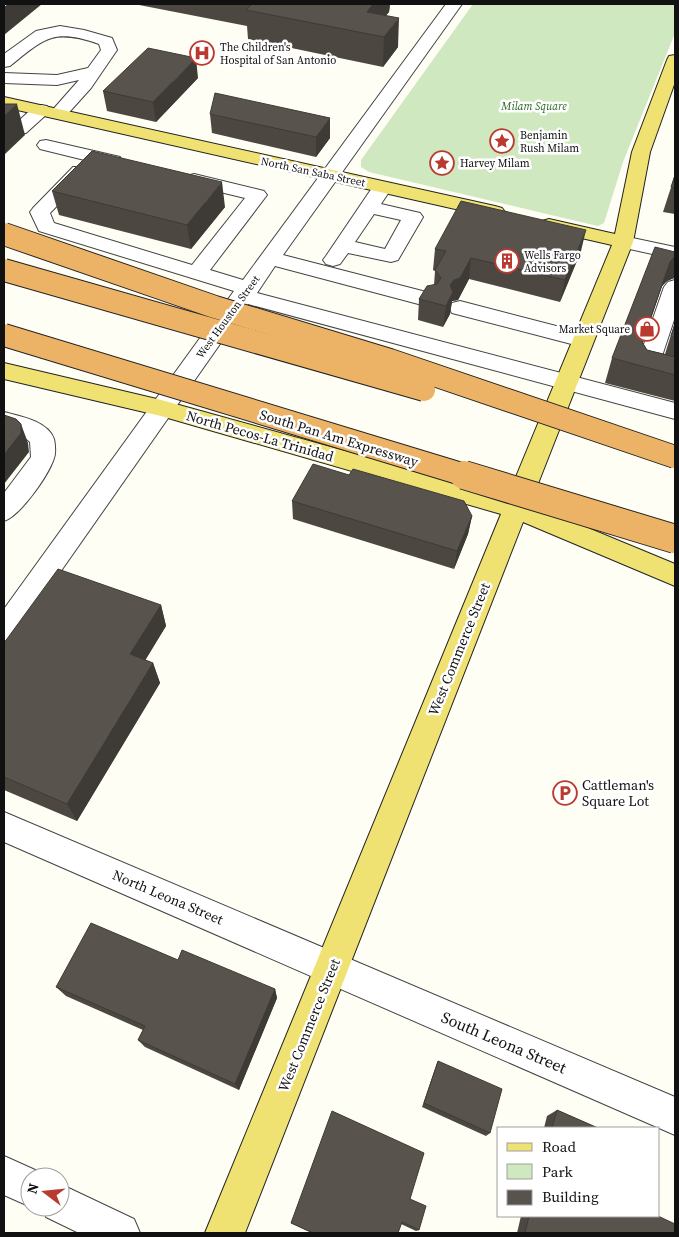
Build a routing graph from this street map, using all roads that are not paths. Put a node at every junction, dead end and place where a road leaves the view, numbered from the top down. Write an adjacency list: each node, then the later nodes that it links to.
1 (454, 4): 13 (street, West Houston Street)
2 (26, 46): 4 (street); 5 (street); 6 (street)
3 (675, 60): 18 (main road, West Commerce Street)
4 (4, 62)
5 (94, 72): 6 (street); 9 (street)
6 (10, 78)
7 (4, 102): 8 (main road, North San Saba Street)
8 (41, 110): 9 (main road, North San Saba Street); 10 (street)
9 (67, 116): 11 (street); 13 (main road, North San Saba Street)
10 (20, 129)
11 (94, 157): 12 (street); 23 (street)
12 (133, 166)
13 (331, 176): 15 (main road, North San Saba Street); 21 (street, West Houston Street)
14 (194, 180): 23 (street)
15 (383, 187): 16 (street); 18 (main road, North San Saba Street)
16 (369, 207): 19 (street); 19 (street)
17 (4, 234): 37 (highway, bridge)
18 (623, 242): 20 (street); 30 (main road, West Commerce Street)
19 (343, 246): 24 (street)
20 (675, 253)
21 (271, 258): 24 (street); 26 (street, West Houston Street)
22 (4, 270): 38 (highway, bridge)
23 (197, 272): 26 (street)
24 (325, 272): 27 (street)
25 (675, 288): 32 (street)
26 (246, 293): 33 (street); 34 (street, West Houston Street)
27 (426, 299)
28 (460, 308): 30 (street)
29 (4, 335): 41 (highway, South Pan Am Expressway, bridge)
30 (583, 340): 33 (main road, West Commerce Street)
31 (6, 374): 34 (main road, North Pecos-La Trinidad)
32 (675, 374)
33 (566, 381): 35 (street); 39 (main road, West Commerce Street)
34 (161, 408): 39 (main road, North Pecos-La Trinidad); 43 (street, West Houston Street)
35 (675, 411)
36 (4, 420): 40 (street)
37 (675, 457)
38 (675, 461)
39 (515, 508): 42 (main road, North Pecos-La Trinidad); 45 (main road, West Commerce Street)
40 (4, 511)
41 (675, 539)
42 (675, 574)
43 (4, 629)
44 (4, 827): 45 (street, North Leona Street)
45 (332, 967): 46 (street, South Leona Street); 51 (main road, West Commerce Street)
46 (675, 1116)
47 (4, 1175): 48 (street)
48 (20, 1183)
49 (70, 1208): 50 (street)
50 (120, 1233)
51 (225, 1233)

